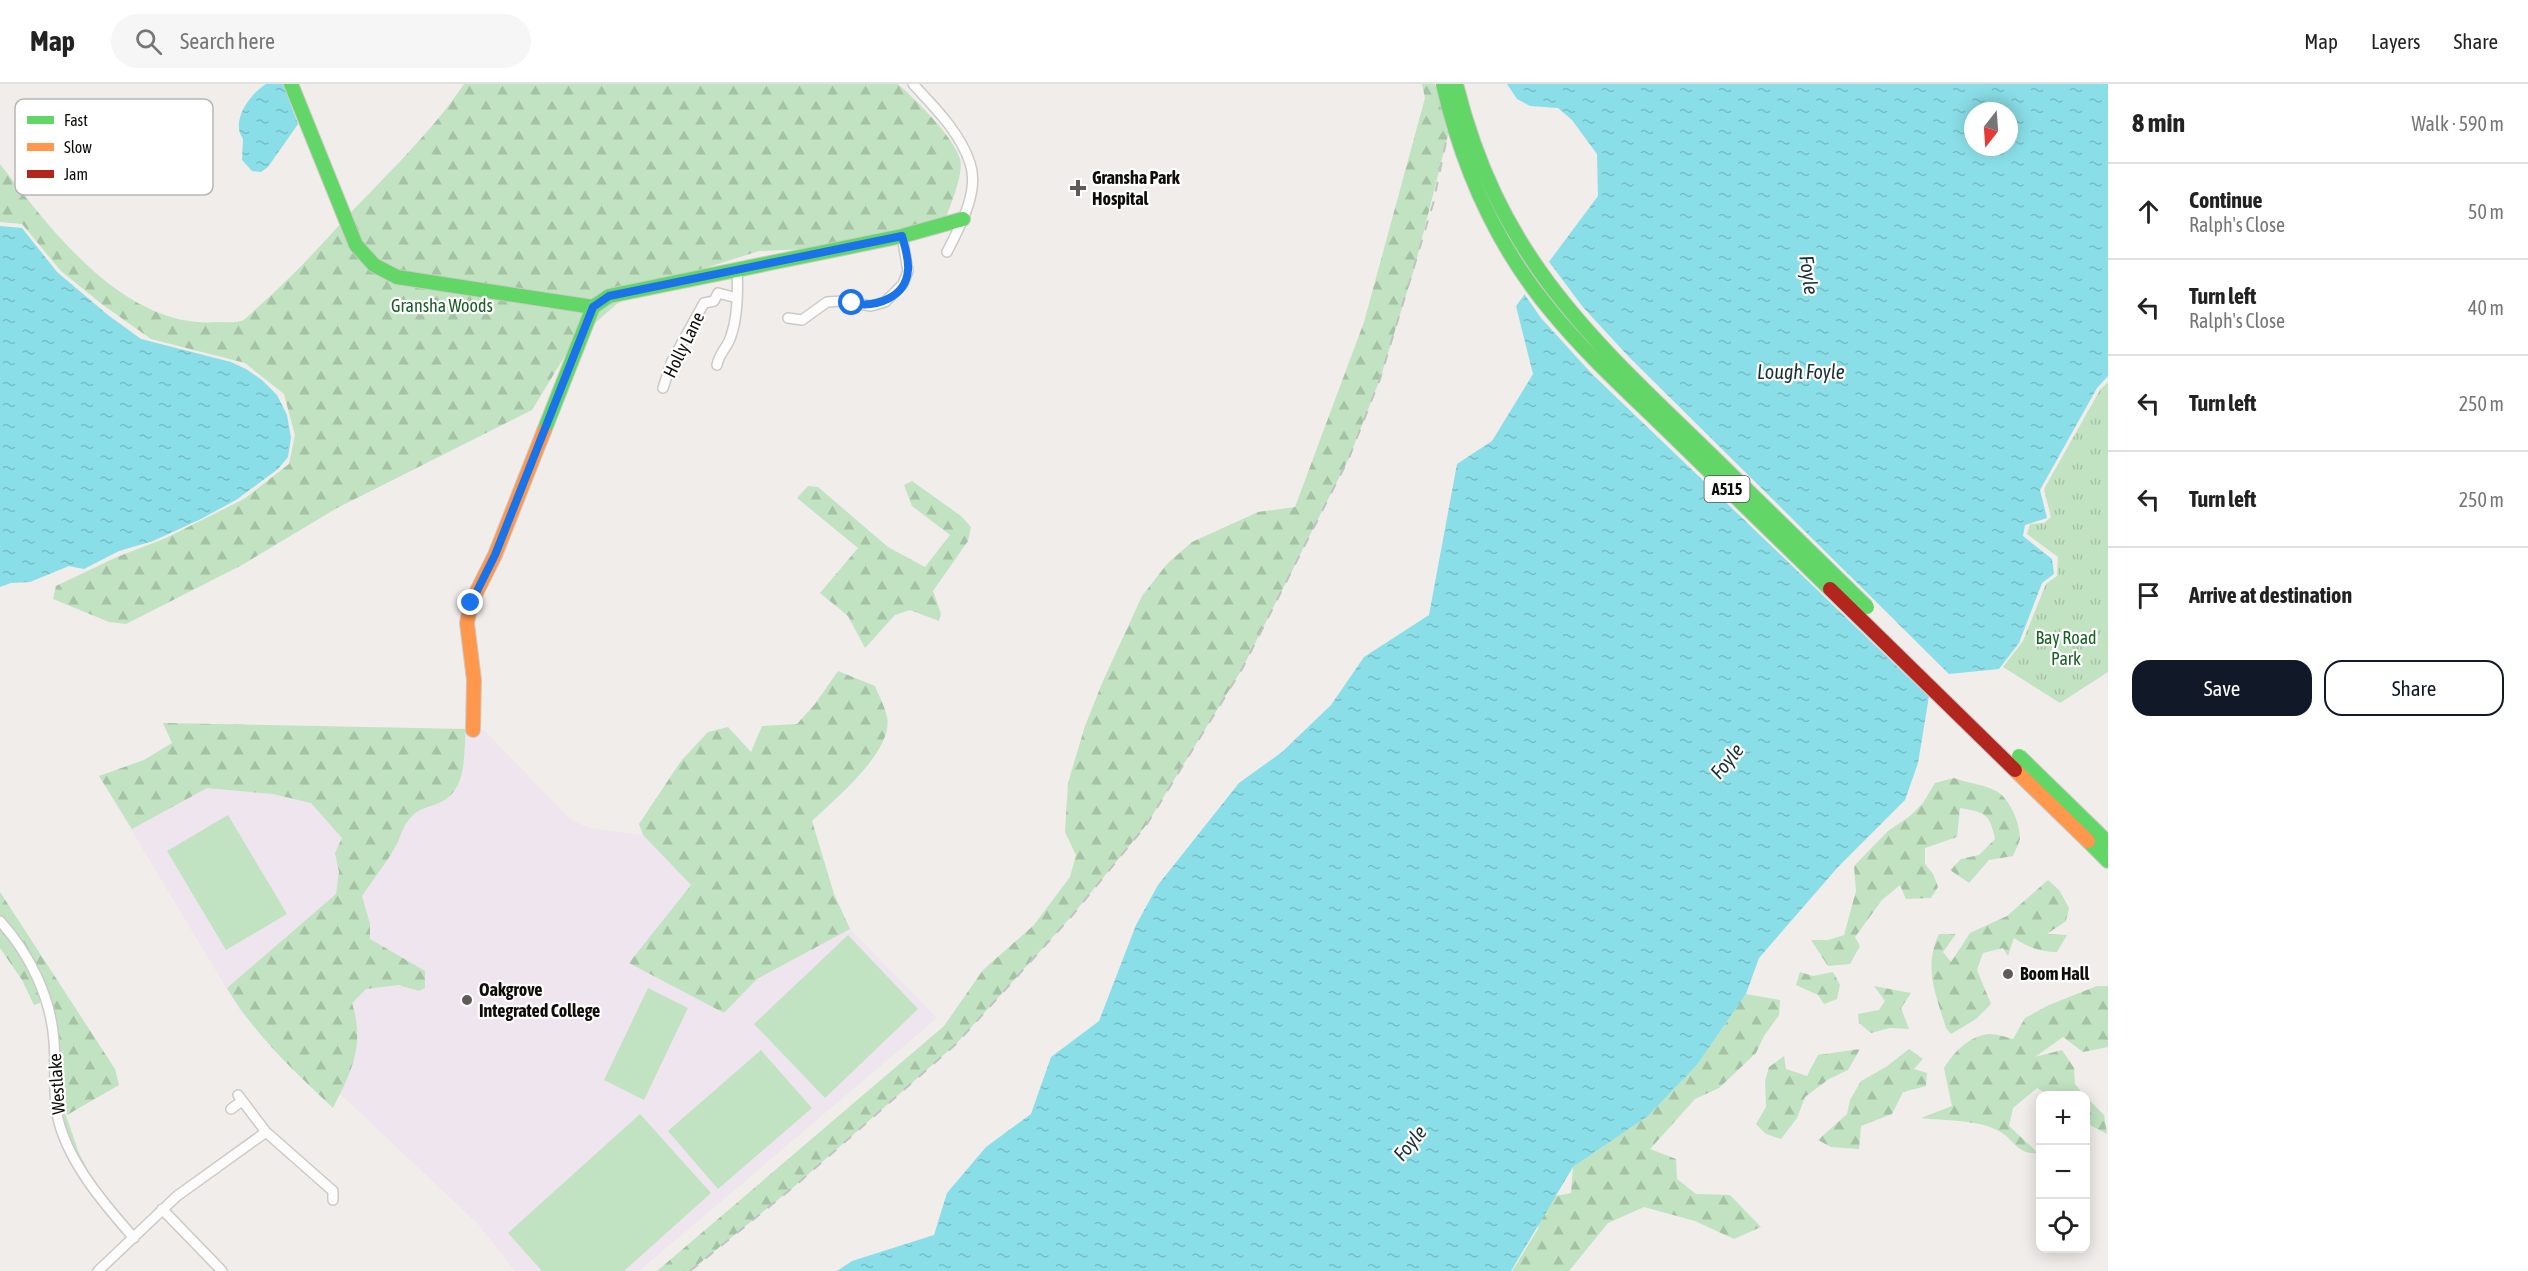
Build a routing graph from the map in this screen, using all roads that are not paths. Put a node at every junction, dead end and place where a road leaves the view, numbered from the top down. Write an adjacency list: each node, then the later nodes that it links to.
1 (291, 84): 10 (main road)
2 (913, 84): 5 (street)
3 (1443, 84): 15 (main road, A515, bridge)
4 (1456, 84): 15 (main road, A515, bridge)
5 (963, 219): 6 (main road); 7 (street)
6 (902, 236): 8 (main road); 11 (street)
7 (947, 252)
8 (737, 269): 9 (street, Holly Lane); 10 (main road)
9 (737, 298): 12 (street, Holly Lane); 13 (street, Holly Lane)
10 (593, 307): 14 (main road)
11 (788, 318)
12 (717, 365)
13 (663, 388)
14 (473, 730)
15 (2092, 837): 16 (main road, A515); 17 (main road, A515)
16 (2108, 843)
17 (2108, 861)
18 (0, 921): 23 (street, Westlake)
19 (231, 1109): 20 (street)
20 (263, 1128): 21 (street); 22 (street)
21 (336, 1193)
22 (162, 1209): 23 (street); 25 (street)
23 (134, 1238): 24 (street)
24 (98, 1271)
25 (222, 1271)

